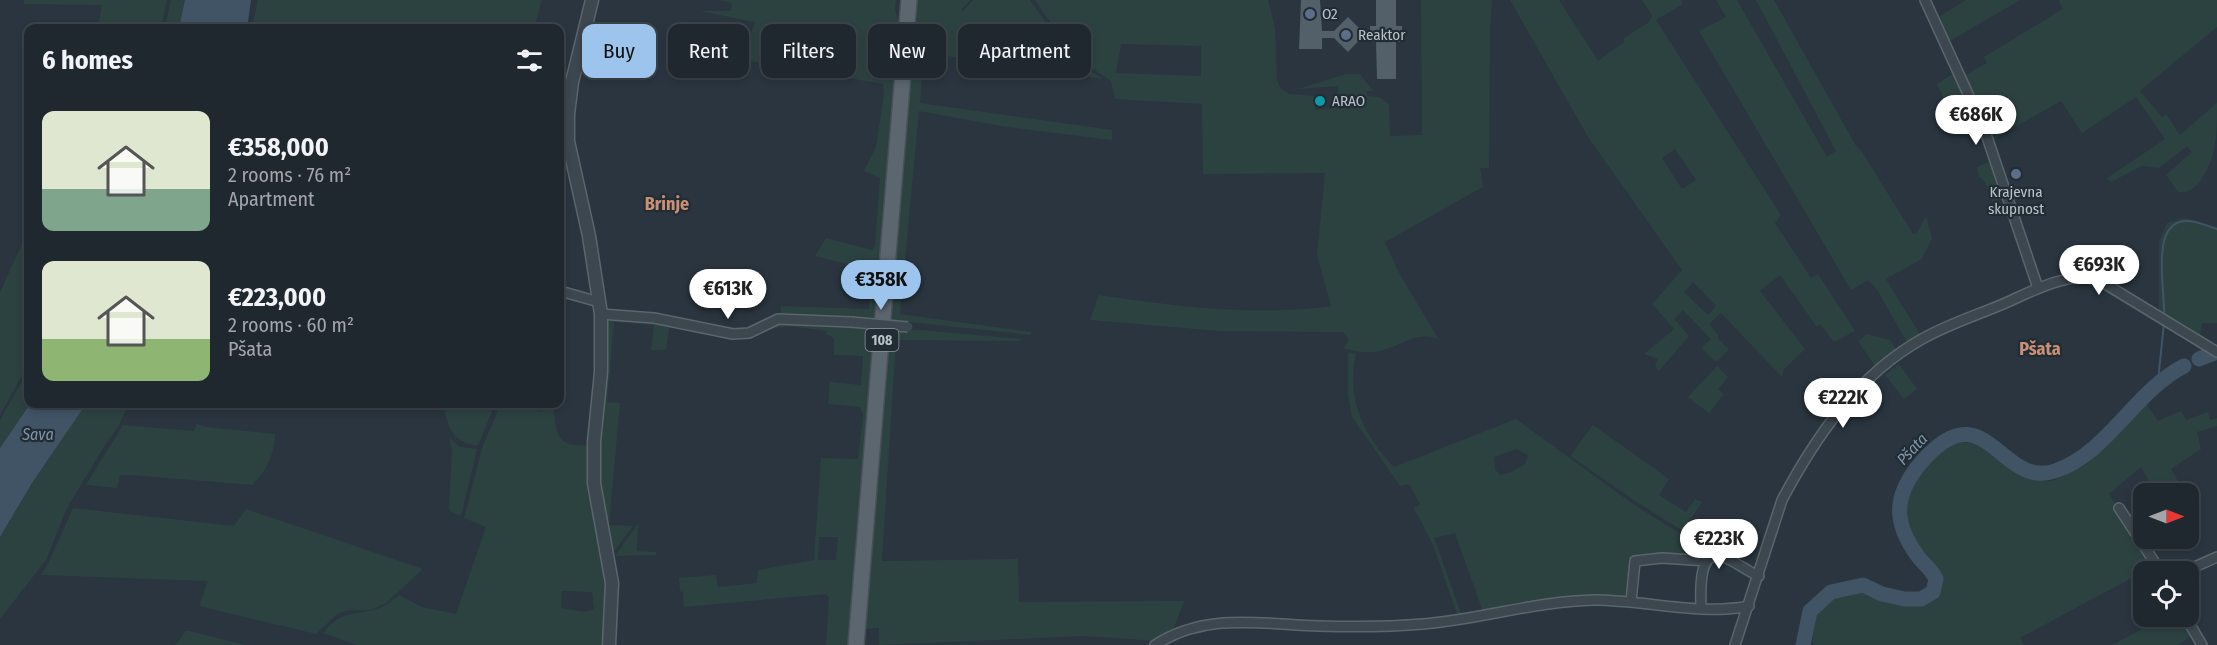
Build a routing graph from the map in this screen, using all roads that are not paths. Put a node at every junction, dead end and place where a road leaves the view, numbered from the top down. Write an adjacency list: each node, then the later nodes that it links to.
1 (592, 0): 6 (street)
2 (909, 0): 20 (main road, 108)
3 (1925, 0): 4 (street)
4 (2038, 288): 8 (street); 14 (street)
5 (564, 293): 6 (street)
6 (600, 308): 7 (street, bridge); 19 (street)
7 (908, 327)
8 (2214, 350)
9 (2119, 508): 12 (street)
10 (2217, 557): 13 (street)
11 (1707, 561): 14 (street); 15 (street); 17 (street)
12 (2154, 561)
13 (2199, 565)
14 (1759, 576): 16 (street)
15 (1631, 602): 17 (street); 21 (street)
16 (1749, 606): 17 (street); 22 (street)
17 (1701, 609)
18 (2191, 627): 23 (street)
19 (609, 645)
20 (856, 645)
21 (1155, 645)
22 (1735, 645)
23 (2202, 645)

